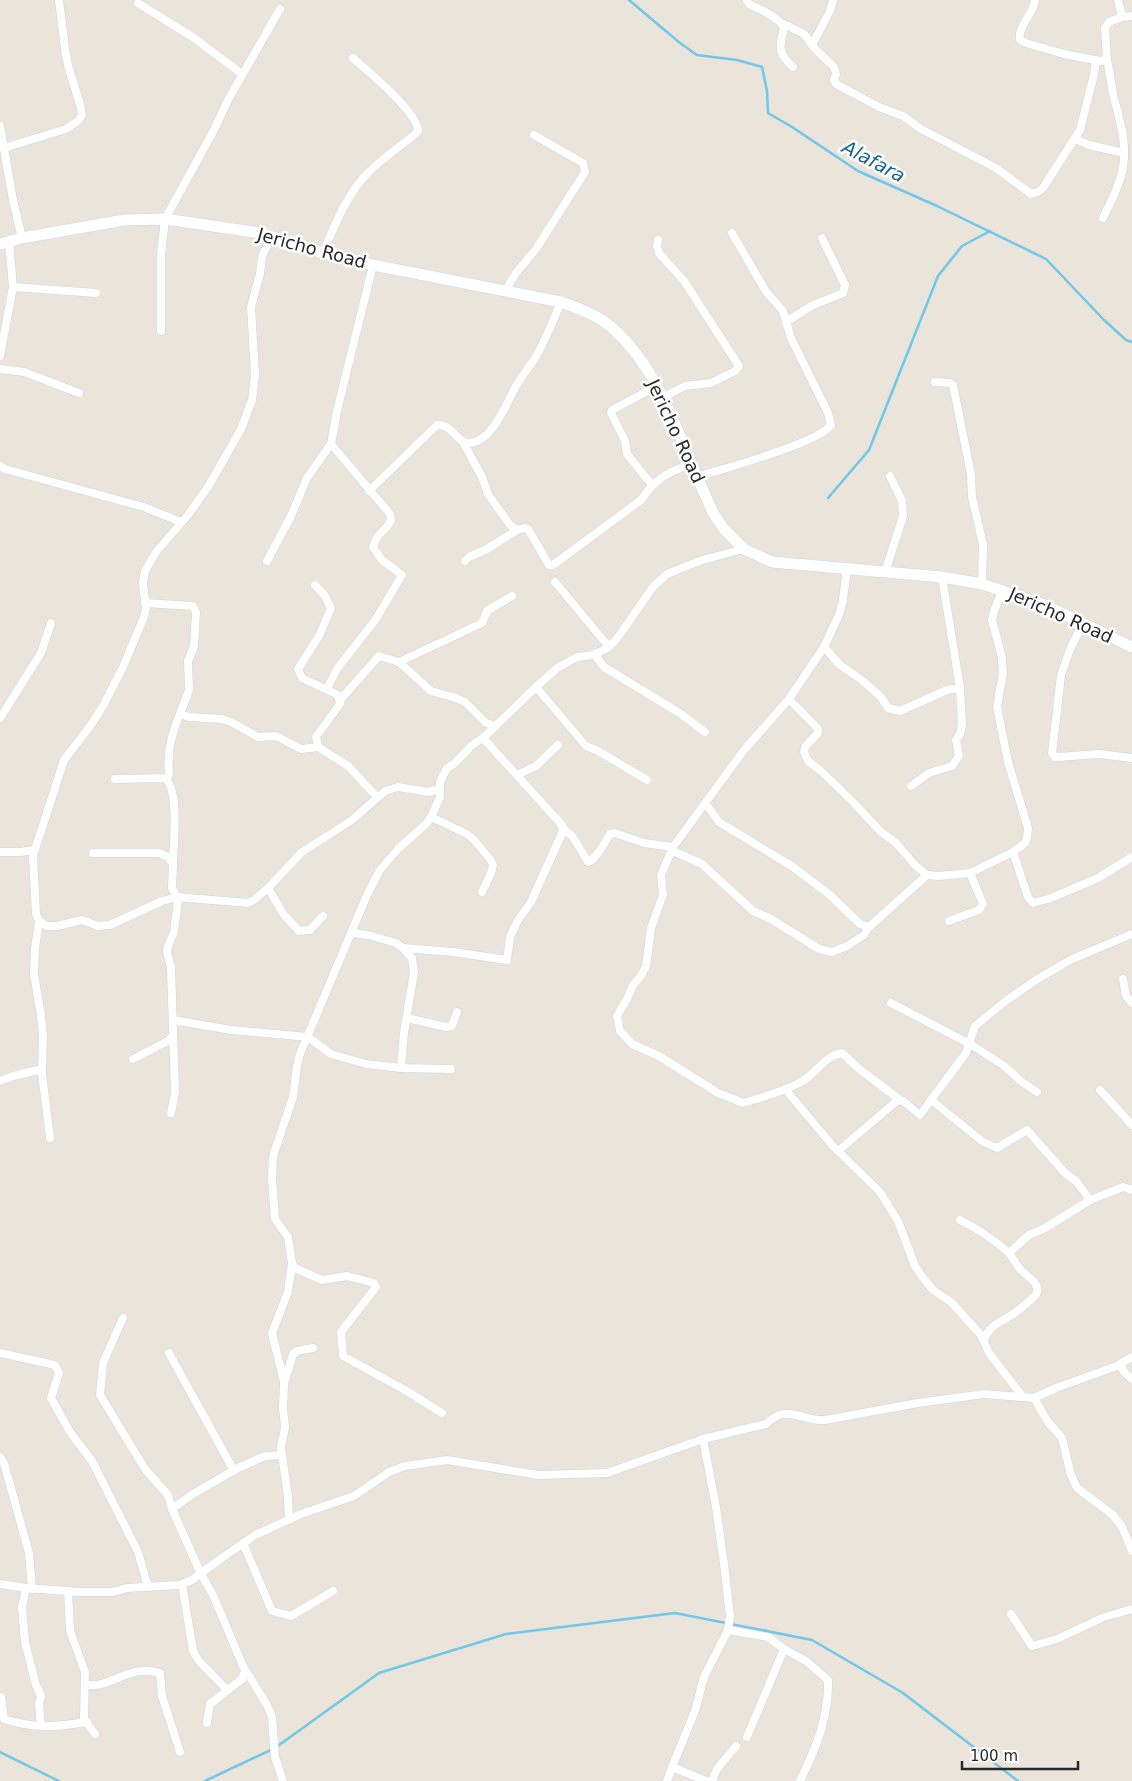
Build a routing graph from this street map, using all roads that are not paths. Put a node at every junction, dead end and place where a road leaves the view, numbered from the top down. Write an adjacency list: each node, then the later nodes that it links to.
1 (59, 0): 20 (street)
2 (747, 0): 10 (street)
3 (833, 0): 11 (street)
4 (1035, 0): 13 (street)
5 (1118, 0): 9 (street)
6 (138, 3): 16 (street)
7 (280, 9): 16 (street)
8 (1132, 16): 9 (street)
9 (1122, 17): 14 (street)
10 (784, 24): 11 (street); 15 (street)
11 (812, 44): 19 (street)
12 (353, 58): 30 (street)
13 (1096, 60): 14 (street); 19 (street)
14 (1107, 60): 21 (street)
15 (793, 67)
16 (242, 74): 23 (street)
17 (0, 126): 20 (street)
18 (534, 136): 33 (street)
19 (1074, 139): 21 (street)
20 (4, 148): 26 (street)
21 (1124, 153): 22 (street)
22 (1103, 218)
23 (165, 219): 25 (street, Jericho Road); 26 (street, Jericho Road); 37 (street)
24 (732, 232): 36 (street)
25 (272, 236): 30 (street, Jericho Road); 52 (street)
26 (22, 238): 29 (street, Jericho Road)
27 (822, 238): 36 (street)
28 (658, 240): 43 (street)
29 (4, 243): 32 (street)
30 (323, 253): 31 (street, Jericho Road)
31 (373, 265): 33 (street, Jericho Road); 45 (street)
32 (13, 287): 34 (street); 38 (street)
33 (505, 291): 35 (street, Jericho Road)
34 (96, 293)
35 (561, 302): 41 (street, Jericho Road); 44 (street)
36 (786, 322): 49 (street)
37 (161, 331)
38 (0, 356)
39 (0, 369): 42 (street)
40 (935, 382): 61 (street)
41 (657, 386): 43 (street, Jericho Road); 50 (street)
42 (79, 393)
43 (664, 397): 46 (street, Jericho Road)
44 (463, 442): 51 (street); 53 (street)
45 (330, 444): 51 (street); 55 (street)
46 (691, 464): 49 (street, Jericho Road); 50 (street)
47 (0, 466): 52 (street)
48 (890, 476): 58 (street)
49 (697, 477): 54 (street, Jericho Road)
50 (652, 485): 53 (street)
51 (369, 491): 75 (street)
52 (181, 522): 65 (street)
53 (517, 530): 56 (street)
54 (744, 549): 57 (street, Jericho Road); 68 (street)
55 (267, 561)
56 (465, 561)
57 (847, 568): 58 (street, Jericho Road); 69 (street)
58 (885, 573): 59 (street, Jericho Road)
59 (942, 577): 61 (street, Jericho Road); 74 (street)
60 (555, 582): 68 (street)
61 (982, 584): 63 (street, Jericho Road)
62 (315, 585): 75 (street)
63 (1003, 589): 67 (street, Jericho Road); 99 (street)
64 (512, 596): 72 (street)
65 (145, 603): 78 (street); 97 (street)
66 (51, 623): 79 (street)
67 (1082, 624): 70 (street, Jericho Road); 85 (street)
68 (609, 647): 71 (street)
69 (824, 647): 74 (street); 76 (street)
70 (1132, 647)
71 (597, 653): 73 (street); 81 (street)
72 (398, 662): 77 (street); 80 (street)
73 (536, 687): 80 (street); 89 (street)
74 (960, 688): 90 (street)
75 (327, 689): 77 (street)
76 (789, 699): 93 (street); 104 (street)
77 (340, 700): 84 (street)
78 (180, 714): 84 (street); 87 (street)
79 (0, 718)
80 (495, 726): 82 (street)
81 (705, 732)
82 (483, 738): 86 (street); 91 (street)
83 (558, 745): 86 (street)
84 (318, 747): 92 (street)
85 (1132, 758)
86 (517, 775): 95 (street)
87 (165, 778): 88 (street); 102 (street)
88 (115, 779)
89 (647, 780)
90 (911, 786)
91 (440, 789): 92 (street); 94 (street)
92 (377, 797): 105 (street)
93 (706, 804): 96 (street); 111 (street)
94 (431, 817): 106 (street); 112 (street)
95 (563, 828): 96 (street); 114 (street)
96 (673, 849): 111 (street); 129 (street)
97 (34, 850): 98 (street); 109 (street)
98 (0, 852)
99 (1014, 852): 101 (street); 103 (street)
100 (93, 853): 102 (street)
101 (1132, 857)
102 (173, 864): 107 (street)
103 (970, 873): 104 (street); 110 (street)
104 (927, 875): 111 (street)
105 (268, 888): 107 (street); 108 (street)
106 (482, 892)
107 (177, 897): 109 (street); 120 (street)
108 (323, 916)
109 (39, 920): 126 (street)
110 (949, 921)
111 (869, 927)
112 (352, 933): 114 (street); 122 (street)
113 (1132, 934): 123 (street)
114 (403, 948): 119 (street)
115 (1123, 979): 117 (street)
116 (891, 1003): 123 (street)
117 (1132, 1003)
118 (457, 1012): 119 (street)
119 (407, 1018): 125 (street)
120 (173, 1020): 121 (street); 122 (street)
121 (173, 1036): 124 (street); 134 (street)
122 (308, 1037): 125 (street); 142 (street)
123 (970, 1044): 131 (street); 133 (street)
124 (133, 1059)
125 (401, 1068): 127 (street)
126 (42, 1069): 128 (street); 136 (street)
127 (451, 1069)
128 (0, 1081)
129 (785, 1089): 132 (street); 137 (street)
130 (1100, 1090): 135 (street)
131 (1037, 1092)
132 (900, 1100): 133 (street); 137 (street)
133 (931, 1100): 139 (street)
134 (171, 1113)
135 (1132, 1125)
136 (50, 1138)
137 (838, 1151): 144 (street)
138 (1132, 1190): 139 (street)
139 (1090, 1200): 141 (street)
140 (960, 1220): 141 (street)
141 (1009, 1253): 144 (street)
142 (292, 1263): 151 (street); 154 (street)
143 (123, 1318): 159 (street)
144 (984, 1340): 152 (street)
145 (313, 1348): 151 (street)
146 (0, 1353): 166 (street)
147 (169, 1353): 158 (street)
148 (1132, 1357): 149 (street)
149 (1120, 1364): 150 (street); 153 (street)
150 (1132, 1379)
151 (284, 1384): 156 (street)
152 (1023, 1397): 153 (street); 155 (street)
153 (1034, 1398): 162 (street)
154 (442, 1413)
155 (702, 1440): 160 (street); 172 (street)
156 (282, 1454): 158 (street); 160 (street)
157 (0, 1457): 167 (street)
158 (234, 1471): 159 (street)
159 (172, 1509): 163 (street)
160 (289, 1520): 161 (street)
161 (243, 1544): 163 (street); 169 (street)
162 (1132, 1551)
163 (201, 1574): 165 (street); 174 (street)
164 (0, 1584): 167 (street)
165 (182, 1584): 166 (street); 176 (street)
166 (148, 1587): 168 (street)
167 (29, 1589): 168 (street); 180 (street)
168 (68, 1591): 175 (street)
169 (333, 1591)
170 (1132, 1610): 171 (street)
171 (1011, 1614)
172 (728, 1630): 173 (street); 185 (street)
173 (784, 1649): 182 (street); 190 (street)
174 (245, 1670): 176 (street); 186 (street)
175 (85, 1685): 178 (street); 184 (street)
176 (227, 1690): 179 (street)
177 (1, 1697): 180 (street)
178 (87, 1722): 180 (street); 181 (street)
179 (208, 1722)
180 (42, 1726)
181 (95, 1734)
182 (747, 1737)
183 (736, 1746): 189 (street)
184 (180, 1752)
185 (672, 1767): 187 (street); 188 (street)
186 (283, 1781)
187 (667, 1781)
188 (706, 1781)
189 (712, 1781)
190 (800, 1781)

